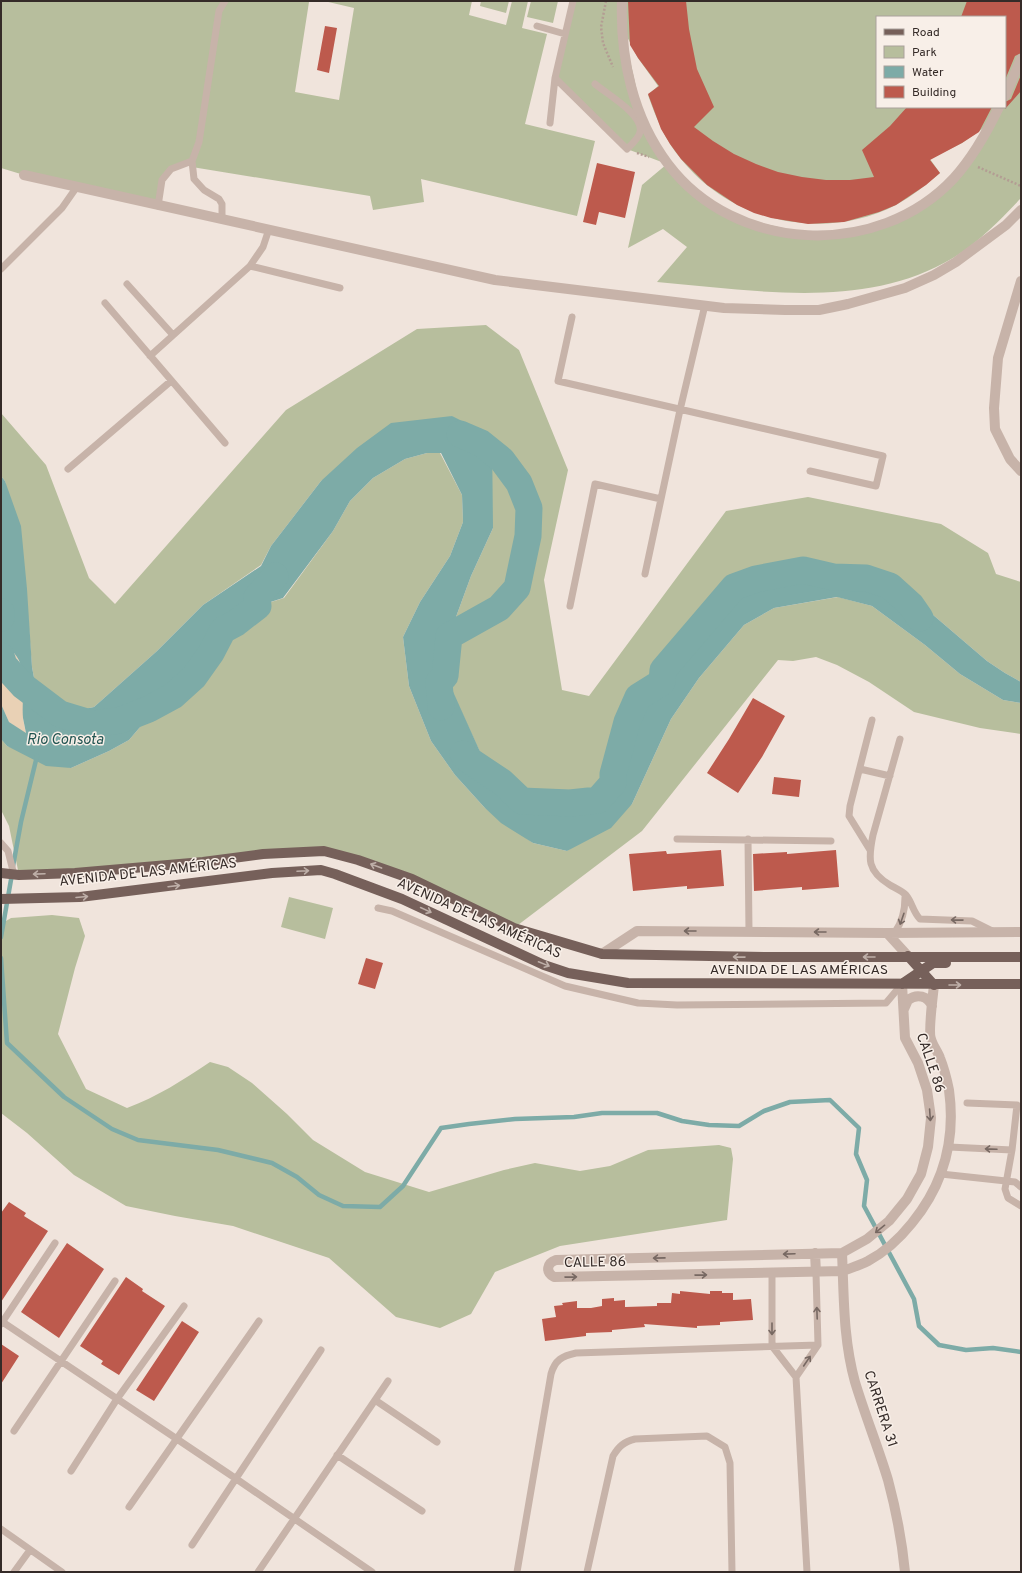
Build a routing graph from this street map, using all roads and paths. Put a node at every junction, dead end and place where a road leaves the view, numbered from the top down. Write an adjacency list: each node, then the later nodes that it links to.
1 (225, 1): 12 (lane)
2 (573, 1): 5 (lane)
3 (622, 1): 13 (street)
4 (537, 26): 5 (lane)
5 (565, 34): 7 (lane)
6 (1021, 59): 9 (street)
7 (555, 78): 8 (lane); 11 (lane)
8 (595, 84)
9 (1006, 94)
10 (999, 108): 13 (street)
11 (550, 123)
12 (192, 161): 17 (lane); 19 (lane)
13 (967, 162): 15 (path)
14 (24, 175): 16 (street)
15 (1021, 186)
16 (76, 188): 17 (street); 22 (lane)
17 (158, 206): 19 (street)
18 (1021, 210): 27 (street)
19 (222, 219): 20 (street)
20 (269, 229): 21 (lane); 27 (street)
21 (250, 266): 25 (lane); 29 (lane)
22 (1, 269)
23 (126, 284): 29 (lane)
24 (1020, 284): 36 (street)
25 (340, 288)
26 (104, 303): 30 (lane)
27 (705, 305): 32 (lane)
28 (572, 317): 32 (lane)
29 (173, 335): 30 (lane)
30 (150, 356): 31 (lane)
31 (171, 381): 33 (lane); 34 (lane)
32 (680, 410): 35 (lane); 37 (lane)
33 (224, 443)
34 (68, 469)
35 (810, 471)
36 (1021, 471)
37 (661, 499): 38 (lane); 39 (lane)
38 (645, 574)
39 (570, 606)
40 (872, 720): 42 (lane)
41 (900, 739): 43 (lane)
42 (860, 769): 43 (lane); 48 (lane)
43 (890, 776): 48 (lane)
44 (677, 839): 45 (lane)
45 (748, 839): 46 (lane); 54 (lane)
46 (831, 841)
47 (1, 843): 50 (lane)
48 (870, 850): 51 (lane)
49 (1, 873): 50 (main road, AVENIDA DE LAS AMÉRICAS)
50 (14, 875): 58 (main road, AVENIDA DE LAS AMÉRICAS, one-way to 50)
51 (905, 894): 55 (lane, one-way to 51); 57 (lane, one-way to 57)
52 (1, 899): 63 (main road, AVENIDA DE LAS AMÉRICAS, one-way to 63)
53 (378, 908): 63 (lane)
54 (749, 932): 57 (street, one-way to 54); 58 (street, one-way to 58)
55 (993, 932): 56 (street); 57 (street)
56 (1021, 932)
57 (891, 933): 59 (street)
58 (602, 954): 59 (main road, AVENIDA DE LAS AMÉRICAS, one-way to 58)
59 (908, 956): 60 (main road, AVENIDA DE LAS AMÉRICAS); 62 (main road)
60 (976, 957): 61 (main road, AVENIDA DE LAS AMÉRICAS); 62 (main road)
61 (1021, 957)
62 (922, 971): 63 (main road); 65 (main road)
63 (902, 984): 65 (main road, AVENIDA DE LAS AMÉRICAS); 67 (street, CALLE 86)
64 (1021, 984): 65 (main road, AVENIDA DE LAS AMÉRICAS, one-way to 64)
65 (934, 985): 66 (street, CALLE 86)
66 (932, 1006): 67 (street); 69 (street, CALLE 86)
67 (904, 1010): 76 (street, CALLE 86, one-way to 76)
68 (967, 1103): 70 (lane)
69 (949, 1146): 70 (lane, one-way to 69); 71 (street, CALLE 86)
70 (1012, 1150): 72 (lane)
71 (941, 1174): 72 (lane); 79 (street, CALLE 86)
72 (1006, 1181): 73 (lane); 74 (lane)
73 (1021, 1186)
74 (1021, 1206)
75 (55, 1243): 85 (lane)
76 (842, 1252): 77 (street, CALLE 86); 79 (street, CARRERA 31)
77 (815, 1253): 78 (street, CALLE 86, one-way to 78); 80 (street)
78 (772, 1255): 81 (street); 81 (street, CALLE 86, one-way to 81)
79 (843, 1271): 80 (street, CALLE 86); 114 (street, CARRERA 31)
80 (816, 1273): 81 (street, CALLE 86); 86 (lane, one-way to 80)
81 (772, 1274): 87 (lane, one-way to 87)
82 (115, 1281): 89 (lane)
83 (184, 1306): 92 (lane)
84 (259, 1321): 95 (lane)
85 (1, 1323): 89 (lane)
86 (818, 1345): 87 (lane); 90 (lane, one-way to 86)
87 (772, 1346): 90 (lane); 110 (lane)
88 (321, 1350): 99 (lane)
89 (61, 1362): 92 (lane); 94 (lane)
90 (796, 1377): 113 (lane)
91 (388, 1380): 93 (lane)
92 (117, 1399): 95 (lane); 98 (lane)
93 (375, 1400): 96 (lane); 97 (lane)
94 (14, 1431)
95 (176, 1439): 99 (lane); 100 (lane)
96 (437, 1442)
97 (337, 1455): 101 (lane); 102 (lane)
98 (71, 1471)
99 (235, 1478): 102 (lane); 104 (lane)
100 (129, 1507)
101 (422, 1511)
102 (294, 1518): 108 (lane); 109 (lane)
103 (1, 1529): 105 (lane)
104 (192, 1545)
105 (30, 1550): 106 (lane); 107 (lane)
106 (14, 1572)
107 (62, 1572)
108 (258, 1572)
109 (372, 1572)
110 (517, 1572)
111 (587, 1572): 112 (lane)
112 (732, 1572)
113 (807, 1572)
114 (905, 1572)

